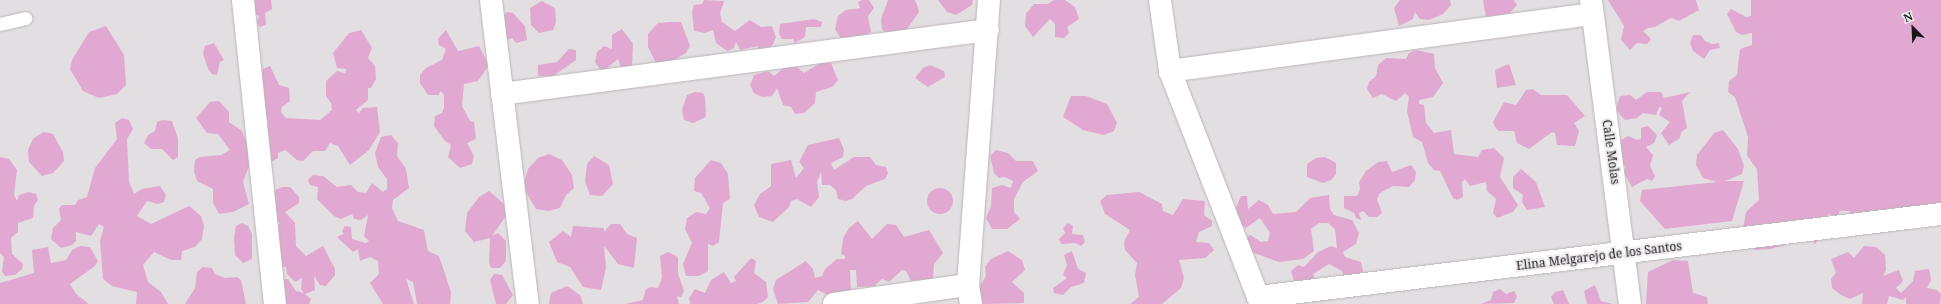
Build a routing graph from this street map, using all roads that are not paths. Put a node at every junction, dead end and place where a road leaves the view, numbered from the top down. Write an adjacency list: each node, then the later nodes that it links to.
1 (243, 0): 14 (street)
2 (491, 0): 10 (street)
3 (989, 0): 8 (street)
4 (1160, 0): 9 (street)
5 (1591, 7): 9 (street); 12 (street, Calle Molas)
6 (25, 18): 7 (lane)
7 (0, 24)
8 (988, 30): 10 (street); 13 (street)
9 (1170, 72): 12 (street, Elina Melgarejo de los Santos)
10 (502, 94): 15 (street)
11 (1941, 214): 12 (street, Elina Melgarejo de los Santos)
12 (1625, 254): 17 (street, Calle Molas)
13 (969, 294): 16 (street)
14 (275, 304)
15 (528, 304)
16 (834, 304)
17 (1630, 304)

